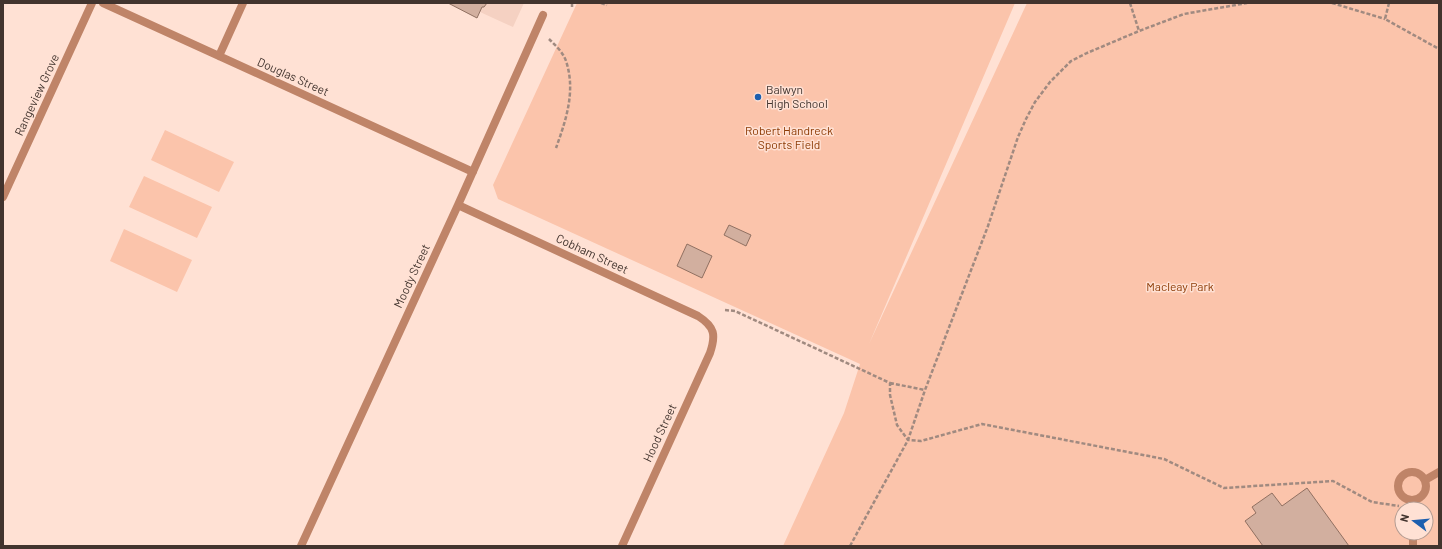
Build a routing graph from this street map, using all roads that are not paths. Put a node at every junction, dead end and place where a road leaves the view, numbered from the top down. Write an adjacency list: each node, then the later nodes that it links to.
1 (92, 3): 7 (street, Rangeview Grove)
2 (103, 3): 5 (street, Douglas Street)
3 (243, 3): 5 (street)
4 (543, 15): 6 (street, Moody Street)
5 (219, 56): 6 (street, Douglas Street)
6 (473, 172): 8 (street, Moody Street)
7 (3, 197)
8 (458, 205): 9 (street, Cobham Street); 14 (street, Moody Street)
9 (712, 329): 15 (street, Hood Street)
10 (1439, 472): 11 (street)
11 (1425, 480): 12 (street); 13 (street)
12 (1407, 501)
13 (1417, 501)
14 (301, 546)
15 (622, 546)

